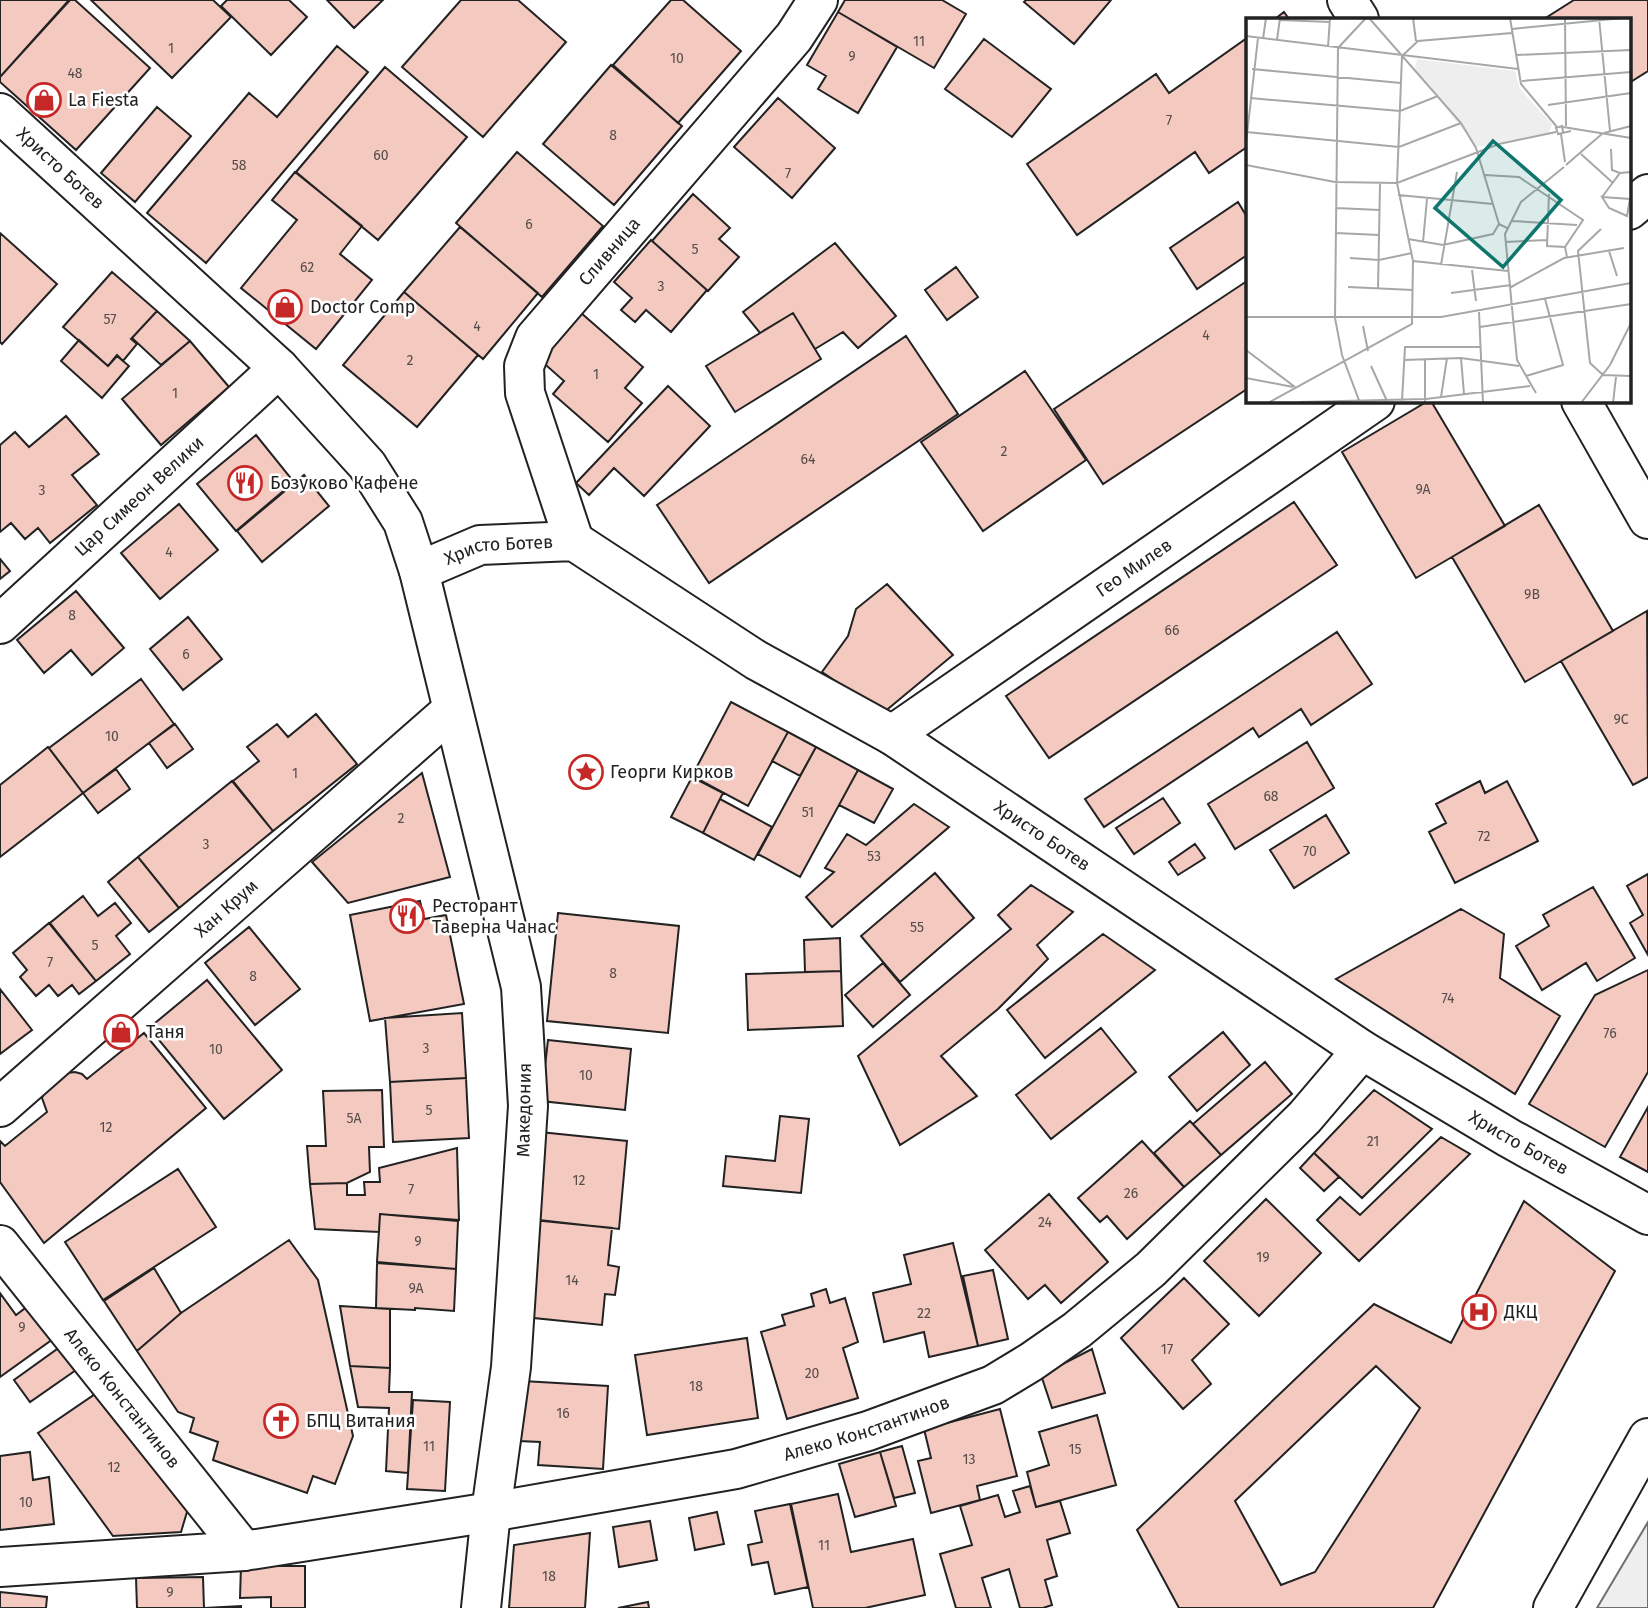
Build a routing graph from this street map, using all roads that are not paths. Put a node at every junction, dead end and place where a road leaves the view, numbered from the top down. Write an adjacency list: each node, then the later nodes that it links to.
1 (818, 0): 11 (street, Сливница)
2 (1347, 0): 3 (street)
3 (1358, 18)
4 (0, 113): 7 (street, Христо Ботев)
5 (1648, 194): 6 (street)
6 (1630, 209)
7 (279, 368): 12 (street, Христо Ботев); 14 (street, Цар Симеон Велики)
8 (1375, 402): 16 (street, Гео Милев)
9 (1582, 402): 10 (street)
10 (1648, 519)
11 (574, 541): 12 (street, Христо Ботев); 16 (street, Христо Ботев)
12 (419, 571): 13 (street, Христо Ботев)
13 (430, 620): 15 (street, Македония)
14 (0, 624)
15 (452, 710): 18 (street, Хан Крум); 22 (street, Македония)
16 (892, 735): 17 (street, Христо Ботев)
17 (1362, 1049): 19 (street, Христо Ботев); 22 (street, Алеко Константинов)
18 (0, 1107)
19 (1648, 1215)
20 (0, 1245): 23 (street, Алеко Константинов)
21 (1648, 1438): 26 (street)
22 (491, 1512): 23 (street, Алеко Константинов); 25 (street, Македония)
23 (244, 1551): 24 (street, Алеко Константинов)
24 (0, 1566)
25 (481, 1608)
26 (1553, 1608)

